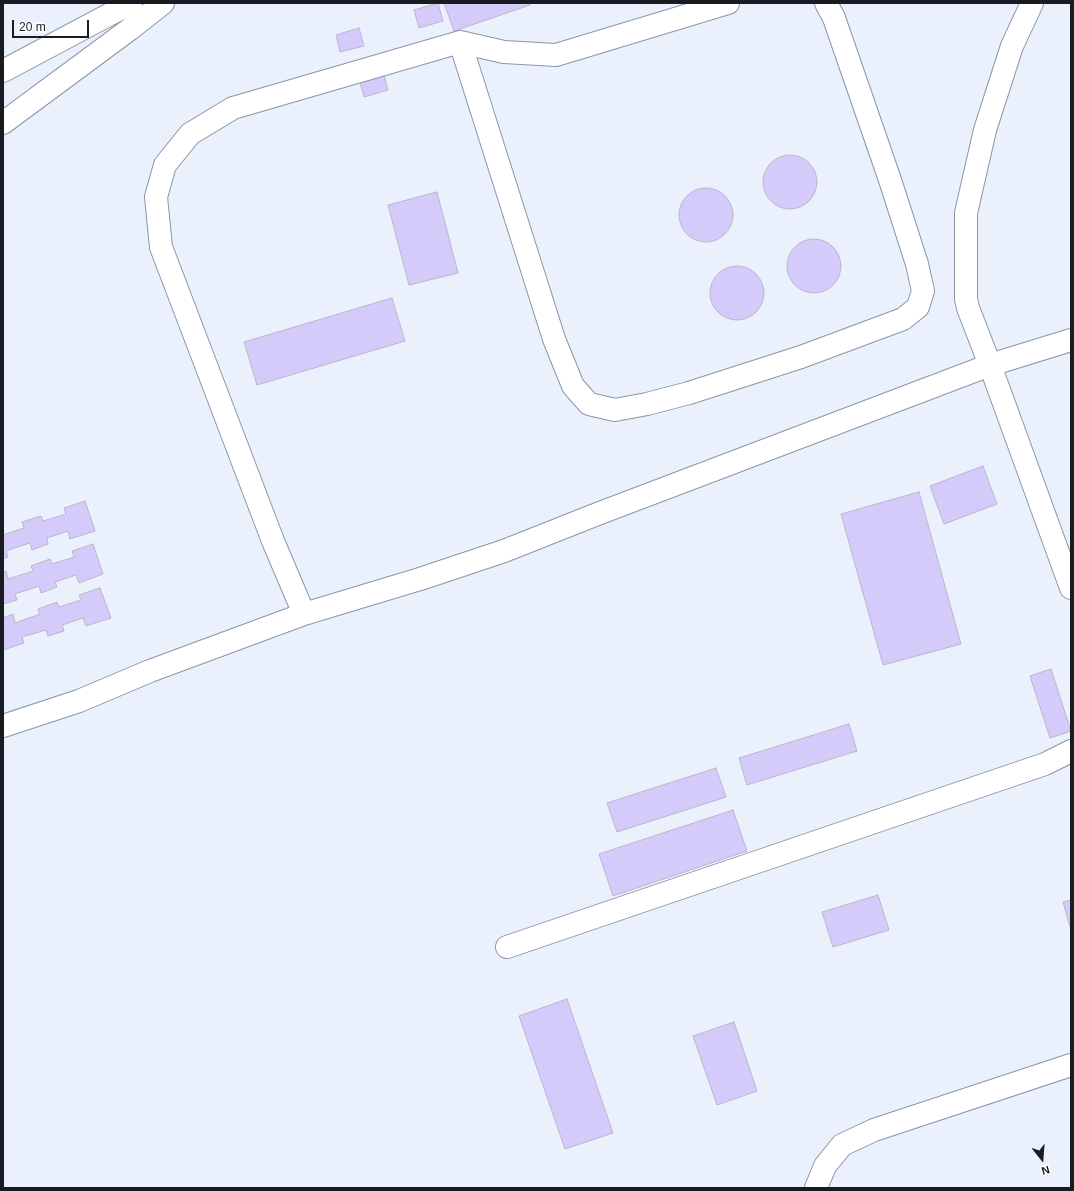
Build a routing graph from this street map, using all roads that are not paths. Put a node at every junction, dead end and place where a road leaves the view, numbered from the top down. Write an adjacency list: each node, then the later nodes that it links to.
1 (131, 3): 7 (street)
2 (163, 3): 8 (street)
3 (728, 3): 6 (street)
4 (826, 3): 6 (street)
5 (1032, 3): 10 (street)
6 (460, 42): 12 (street)
7 (3, 71)
8 (3, 123)
9 (1071, 340): 10 (street)
10 (990, 365): 11 (street); 12 (street)
11 (1071, 588)
12 (304, 614): 13 (street)
13 (3, 726)
14 (1071, 751): 15 (street)
15 (507, 947)
16 (1071, 1065): 17 (street)
17 (816, 1188)

